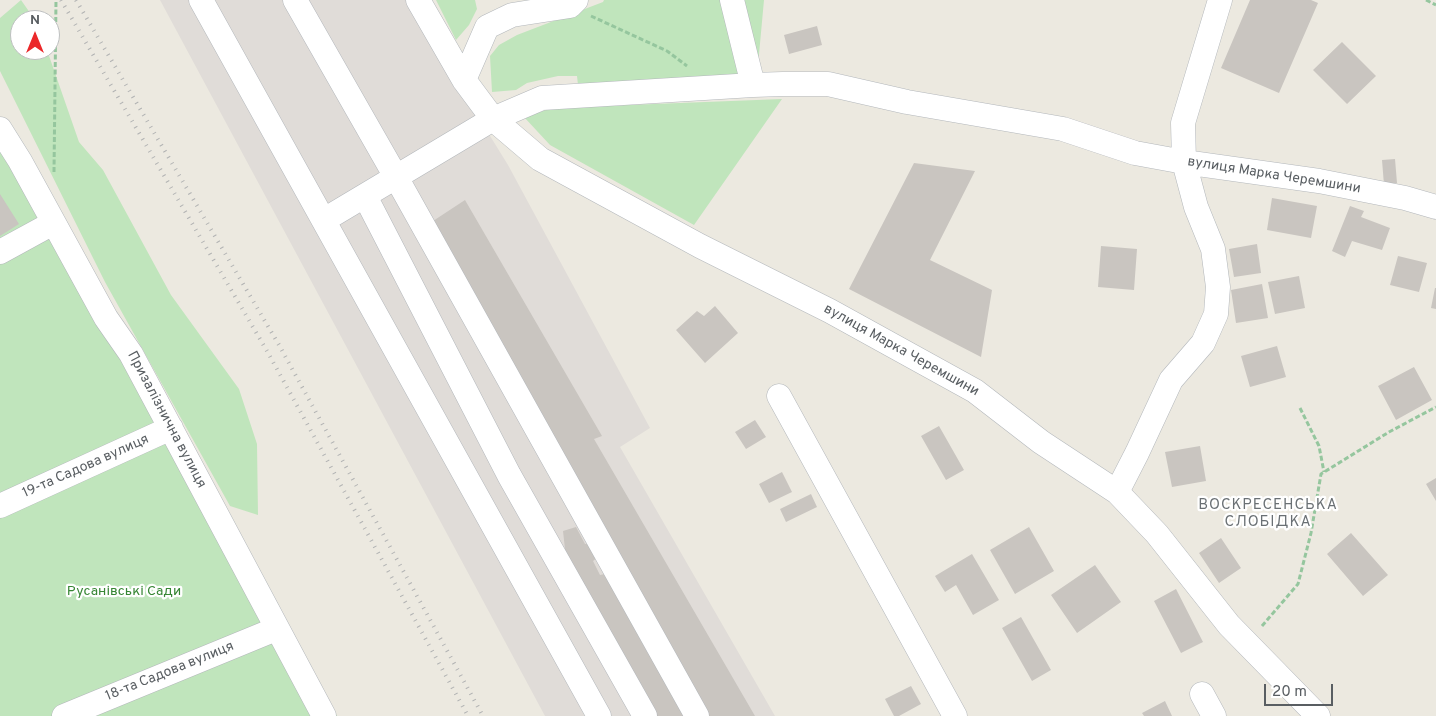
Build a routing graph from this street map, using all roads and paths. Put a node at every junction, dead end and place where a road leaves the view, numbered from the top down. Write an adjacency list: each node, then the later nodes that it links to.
1 (56, 0): 17 (path)
2 (201, 0): 21 (street)
3 (295, 0): 18 (street)
4 (418, 0): 11 (street, вулиця Марка Черемшини)
5 (732, 0): 12 (street)
6 (1220, 0): 16 (street)
7 (1426, 0): 9 (path)
8 (573, 3): 10 (street); 13 (path)
9 (1436, 5)
10 (509, 8): 11 (street)
11 (464, 80): 14 (street, вулиця Марка Черемшини)
12 (753, 85): 13 (street, вулиця Марка Черемшини); 16 (street, вулиця Марка Черемшини)
13 (713, 88): 14 (street, вулиця Марка Черемшини)
14 (493, 120): 18 (street); 29 (street, вулиця Марка Черемшини)
15 (0, 129): 22 (street, Призалізнична вулиця)
16 (1184, 162): 20 (street, вулиця Марка Черемшини); 29 (street)
17 (54, 174)
18 (396, 177): 19 (street); 38 (street)
19 (365, 196): 21 (street); 37 (street)
20 (1436, 208)
21 (324, 220): 36 (street)
22 (53, 223): 23 (street); 27 (street, Призалізнична вулиця)
23 (0, 252)
24 (779, 396): 39 (street)
25 (1436, 407): 28 (path)
26 (1300, 408): 28 (path)
27 (171, 428): 30 (street, 19-та Садова вулиця); 31 (street, Призалізнична вулиця)
28 (1324, 472): 32 (path)
29 (1117, 492): 32 (street, вулиця Марка Черемшини)
30 (0, 506)
31 (276, 629): 34 (street, 18-та Садова вулиця); 35 (street, Призалізнична вулиця)
32 (1248, 644): 41 (street, вулиця Марка Черемшини)
33 (1202, 694): 40 (street)
34 (64, 716)
35 (324, 716)
36 (599, 716)
37 (645, 716)
38 (697, 716)
39 (955, 716)
40 (1214, 716)
41 (1318, 716)

